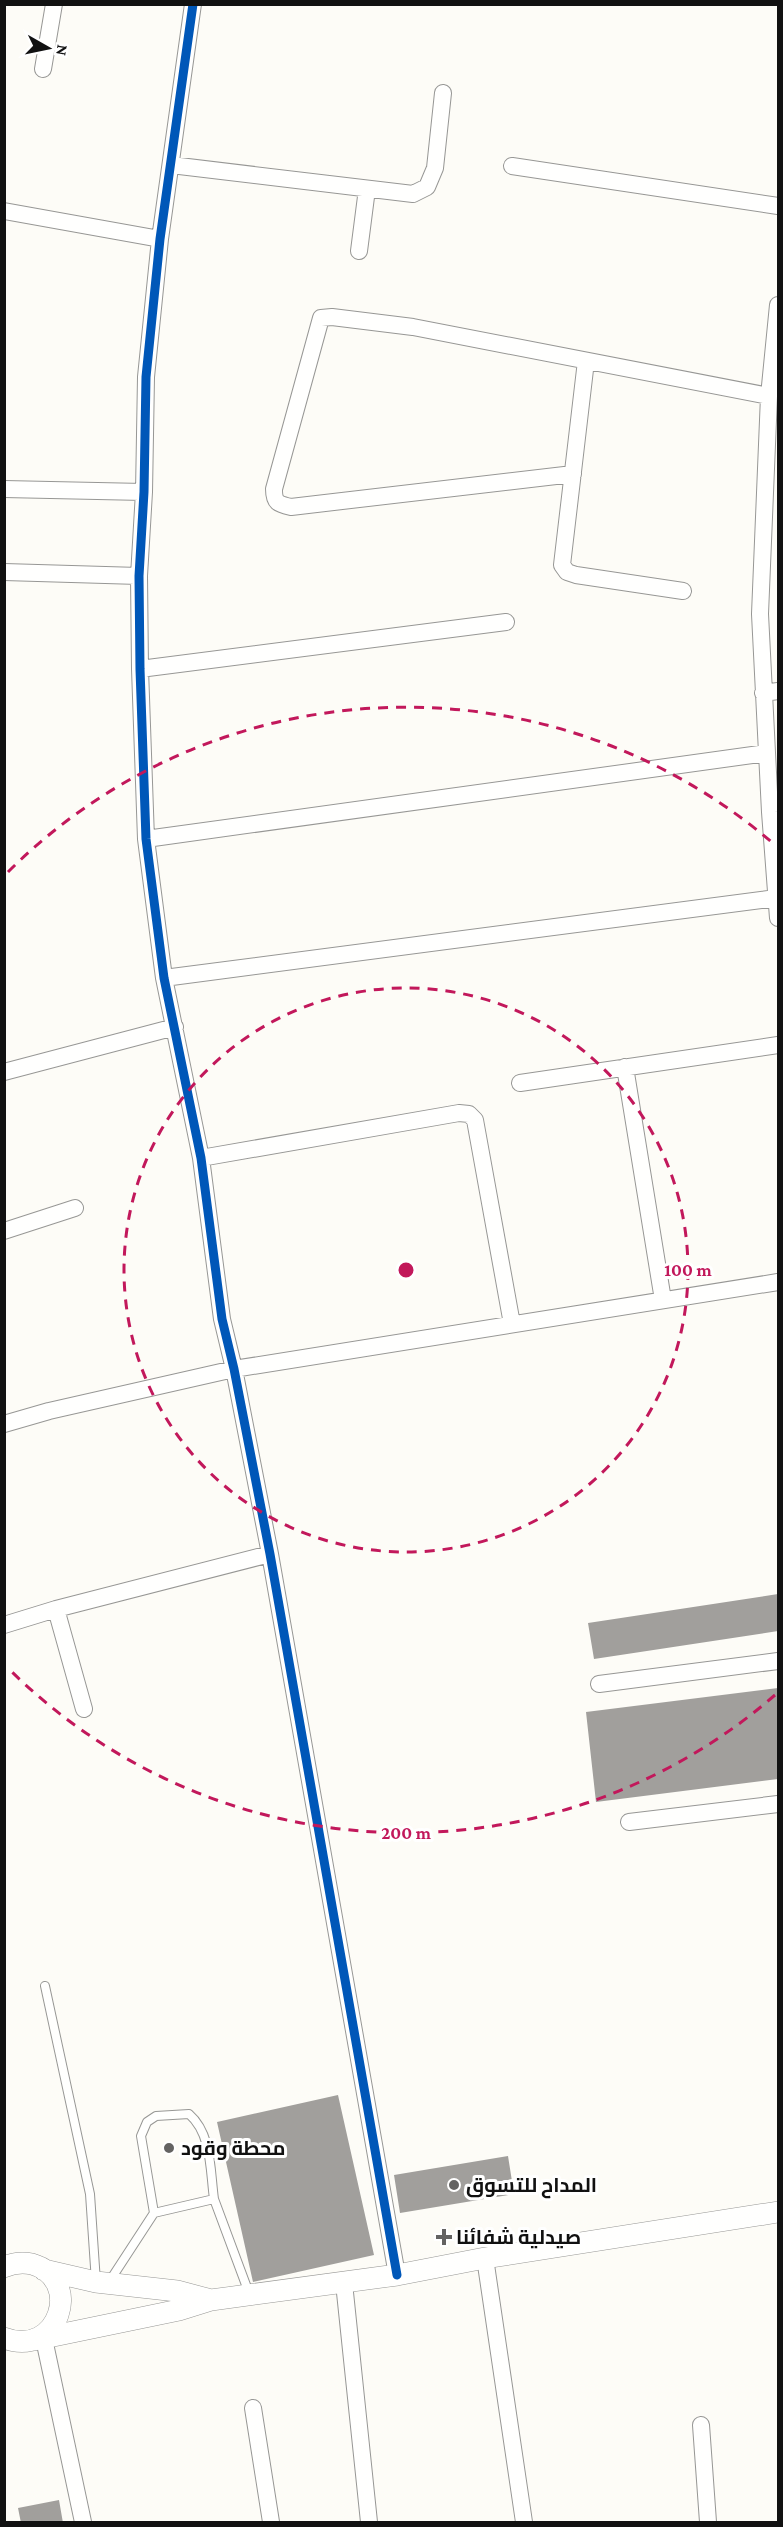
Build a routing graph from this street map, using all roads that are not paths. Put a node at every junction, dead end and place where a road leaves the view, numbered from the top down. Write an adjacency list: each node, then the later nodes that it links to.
1 (54, 4): 3 (street)
2 (193, 4): 5 (street)
3 (43, 69)
4 (443, 93): 7 (street)
5 (171, 165): 7 (street); 10 (street)
6 (513, 166): 8 (street)
7 (367, 189): 11 (street)
8 (778, 206)
9 (4, 211): 10 (street)
10 (160, 239): 17 (street)
11 (359, 251)
12 (778, 304): 14 (street)
13 (586, 360): 14 (street); 15 (street); 15 (street)
14 (769, 396): 23 (street)
15 (573, 474): 20 (street)
16 (4, 489): 17 (street)
17 (144, 492): 19 (street)
18 (4, 572): 19 (street)
19 (140, 576): 22 (street)
20 (683, 591)
21 (506, 622): 22 (street)
22 (140, 669): 25 (street)
23 (771, 692): 24 (street)
24 (767, 753): 25 (street); 26 (street)
25 (146, 840): 28 (street)
26 (776, 898): 27 (street); 28 (street)
27 (778, 918)
28 (164, 978): 29 (street)
29 (175, 1028): 32 (street); 34 (street)
30 (778, 1046): 31 (street)
31 (625, 1067): 33 (street); 38 (street)
32 (4, 1072)
33 (520, 1083)
34 (201, 1158): 39 (street); 40 (street)
35 (75, 1208): 36 (street)
36 (4, 1231)
37 (778, 1282): 38 (street)
38 (663, 1300): 39 (street)
39 (512, 1324): 40 (street)
40 (234, 1369): 41 (street); 42 (street)
41 (4, 1424)
42 (270, 1554): 43 (street); 58 (street)
43 (56, 1609): 44 (street); 47 (street)
44 (4, 1625)
45 (778, 1661): 46 (street)
46 (599, 1684)
47 (84, 1710)
48 (778, 1804): 49 (street)
49 (629, 1822)
50 (45, 1986): 59 (lane)
51 (214, 2199): 53 (lane); 53 (lane); 61 (lane)
52 (778, 2212): 55 (street)
53 (154, 2213): 59 (lane)
54 (4, 2251): 57 (street)
55 (485, 2258): 58 (street); 69 (street)
56 (4, 2267): 57 (street)
57 (36, 2267): 59 (street); 63 (street)
58 (397, 2275): 60 (street)
59 (102, 2283): 62 (street)
60 (344, 2283): 61 (street); 68 (street)
61 (251, 2296): 62 (street)
62 (211, 2300): 63 (street)
63 (21, 2341): 66 (street)
64 (253, 2408): 67 (street)
65 (701, 2425): 70 (street)
66 (83, 2523)
67 (271, 2523)
68 (369, 2523)
69 (524, 2523)
70 (708, 2523)

